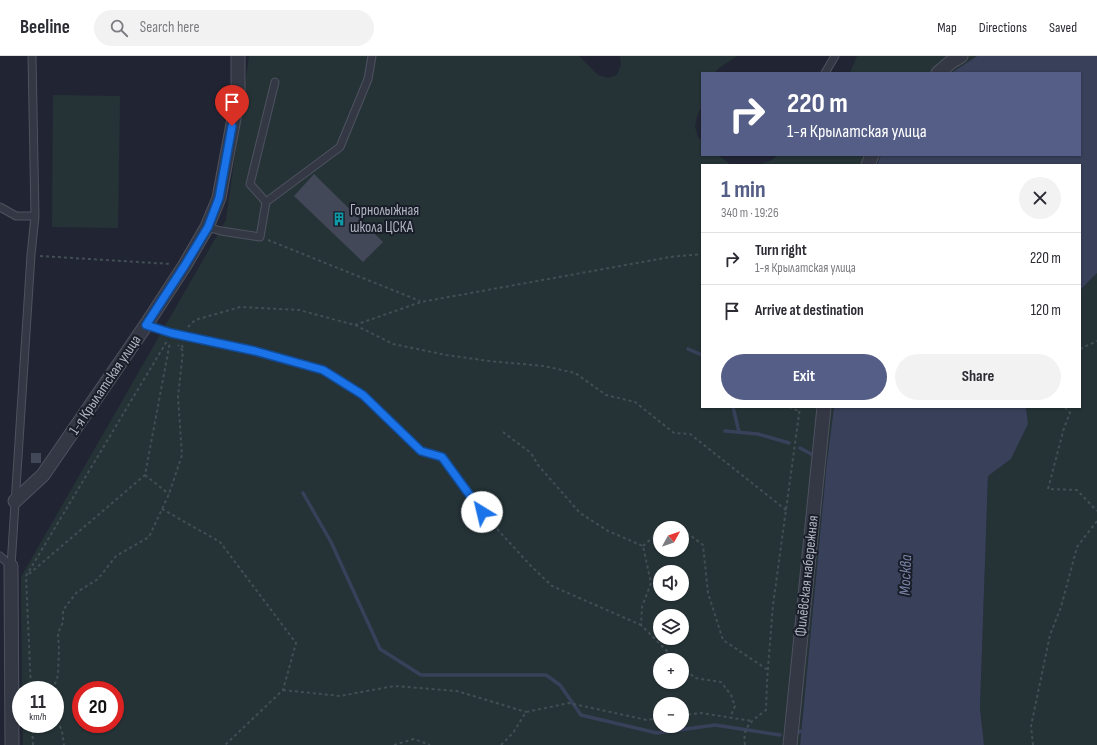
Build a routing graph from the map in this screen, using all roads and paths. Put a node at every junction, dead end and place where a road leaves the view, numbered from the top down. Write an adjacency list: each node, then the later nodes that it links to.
1 (32, 56): 11 (lane)
2 (238, 56): 12 (street, 1-я Крылатская улица)
3 (372, 56): 9 (lane)
4 (835, 56): 6 (lane)
5 (961, 56): 7 (street)
6 (826, 72)
7 (939, 72)
8 (275, 82): 9 (lane)
9 (266, 202): 13 (lane)
10 (0, 207): 11 (lane)
11 (35, 216): 15 (lane)
12 (208, 227): 13 (lane); 16 (street, 1-я Крылатская улица)
13 (260, 237): 17 (path)
14 (701, 254): 17 (path)
15 (31, 255): 16 (path); 32 (lane)
16 (185, 265): 18 (street, 1-я Крылатская улица)
17 (421, 302): 19 (path)
18 (146, 325): 20 (lane); 32 (street, 1-я Крылатская улица)
19 (355, 325): 21 (path); 34 (path)
20 (171, 333): 21 (lane); 30 (path); 31 (path); 43 (path)
21 (180, 335): 37 (lane)
22 (1097, 341): 23 (path)
23 (1081, 349)
24 (791, 408): 28 (path)
25 (800, 408): 28 (path)
26 (824, 408): 66 (street, Филёвская набережная)
27 (1066, 408): 35 (path)
28 (799, 412): 34 (path)
29 (503, 432): 40 (path)
30 (145, 475): 31 (path); 43 (path)
31 (169, 494): 33 (path)
32 (15, 501): 42 (lane)
33 (162, 509): 49 (path); 50 (path)
34 (786, 510): 46 (path)
35 (1097, 511)
36 (1097, 521): 67 (path)
37 (490, 523): 44 (path)
38 (689, 534): 46 (path)
39 (653, 537): 40 (path)
40 (643, 546): 44 (path)
41 (0, 556): 42 (lane)
42 (11, 566): 58 (street)
43 (26, 576): 48 (path)
44 (641, 625): 45 (path)
45 (669, 653)
46 (768, 670): 55 (path)
47 (689, 672): 53 (path)
48 (31, 681)
49 (56, 681)
50 (283, 690): 51 (path); 61 (path)
51 (526, 712): 54 (path); 64 (path)
52 (689, 714): 53 (path)
53 (730, 718): 55 (path)
54 (653, 719)
55 (752, 721): 65 (path)
56 (32, 733): 59 (path)
57 (62, 733): 60 (path)
58 (12, 745)
59 (33, 745)
60 (64, 745)
61 (225, 745)
62 (394, 745): 63 (path)
63 (430, 745)
64 (501, 745)
65 (746, 745)
66 (790, 745)
67 (1033, 745)

